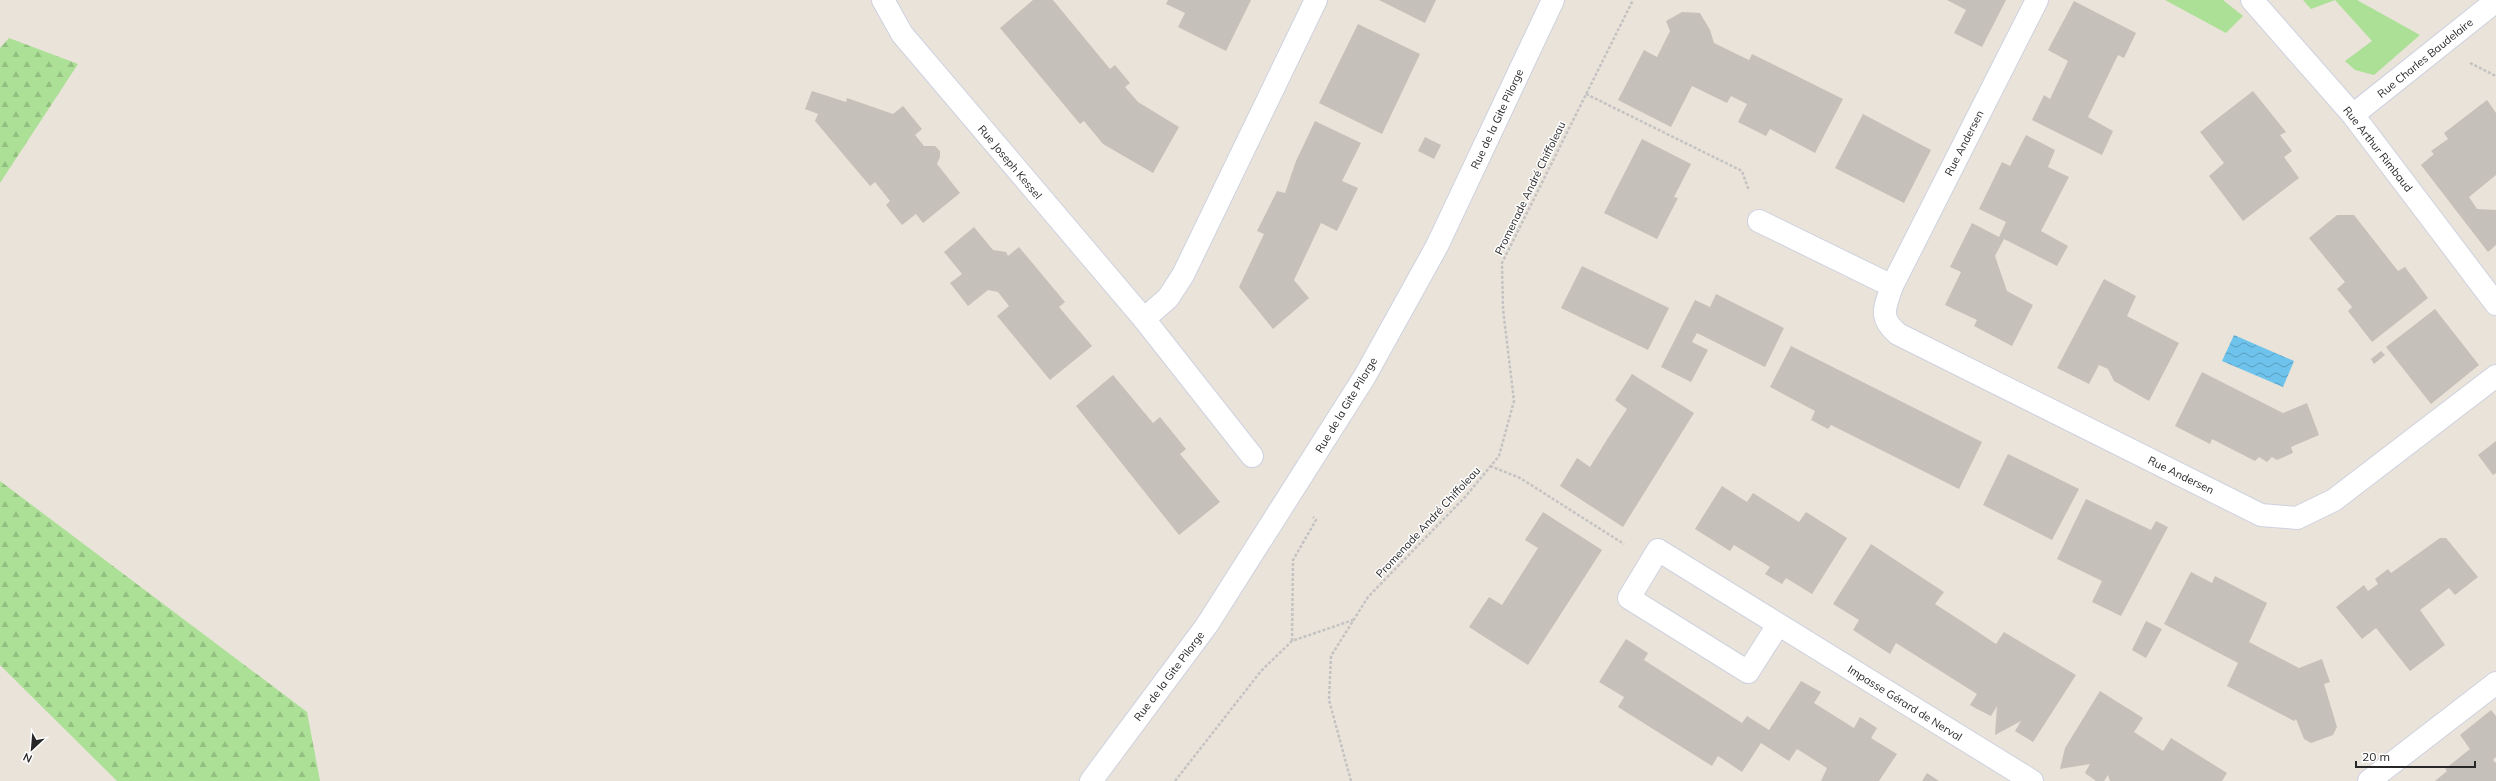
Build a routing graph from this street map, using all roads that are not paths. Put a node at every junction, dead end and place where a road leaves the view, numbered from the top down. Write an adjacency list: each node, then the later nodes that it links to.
1 (883, 0): 11 (street, Rue Joseph Kessel)
2 (1316, 0): 11 (street)
3 (1553, 0): 16 (street, Rue de la Gite Pilorge)
4 (2037, 0): 9 (street, Rue Andersen)
5 (2252, 0): 7 (street, Rue Arthur Rimbaud)
6 (2496, 1): 7 (street, Rue Charles Baudelaire)
7 (2353, 115): 10 (street, Rue Arthur Rimbaud)
8 (1759, 221): 9 (street)
9 (1892, 286): 12 (street, Rue Andersen)
10 (2496, 304)
11 (1144, 319): 13 (street, Rue Joseph Kessel)
12 (2496, 376)
13 (1252, 456)
14 (1778, 625): 14 (street, Impasse Gérard de Nerval); 17 (street, Impasse Gérard de Nerval)
15 (2496, 682): 18 (street)
16 (1091, 781)
17 (2032, 781)
18 (2369, 781)

